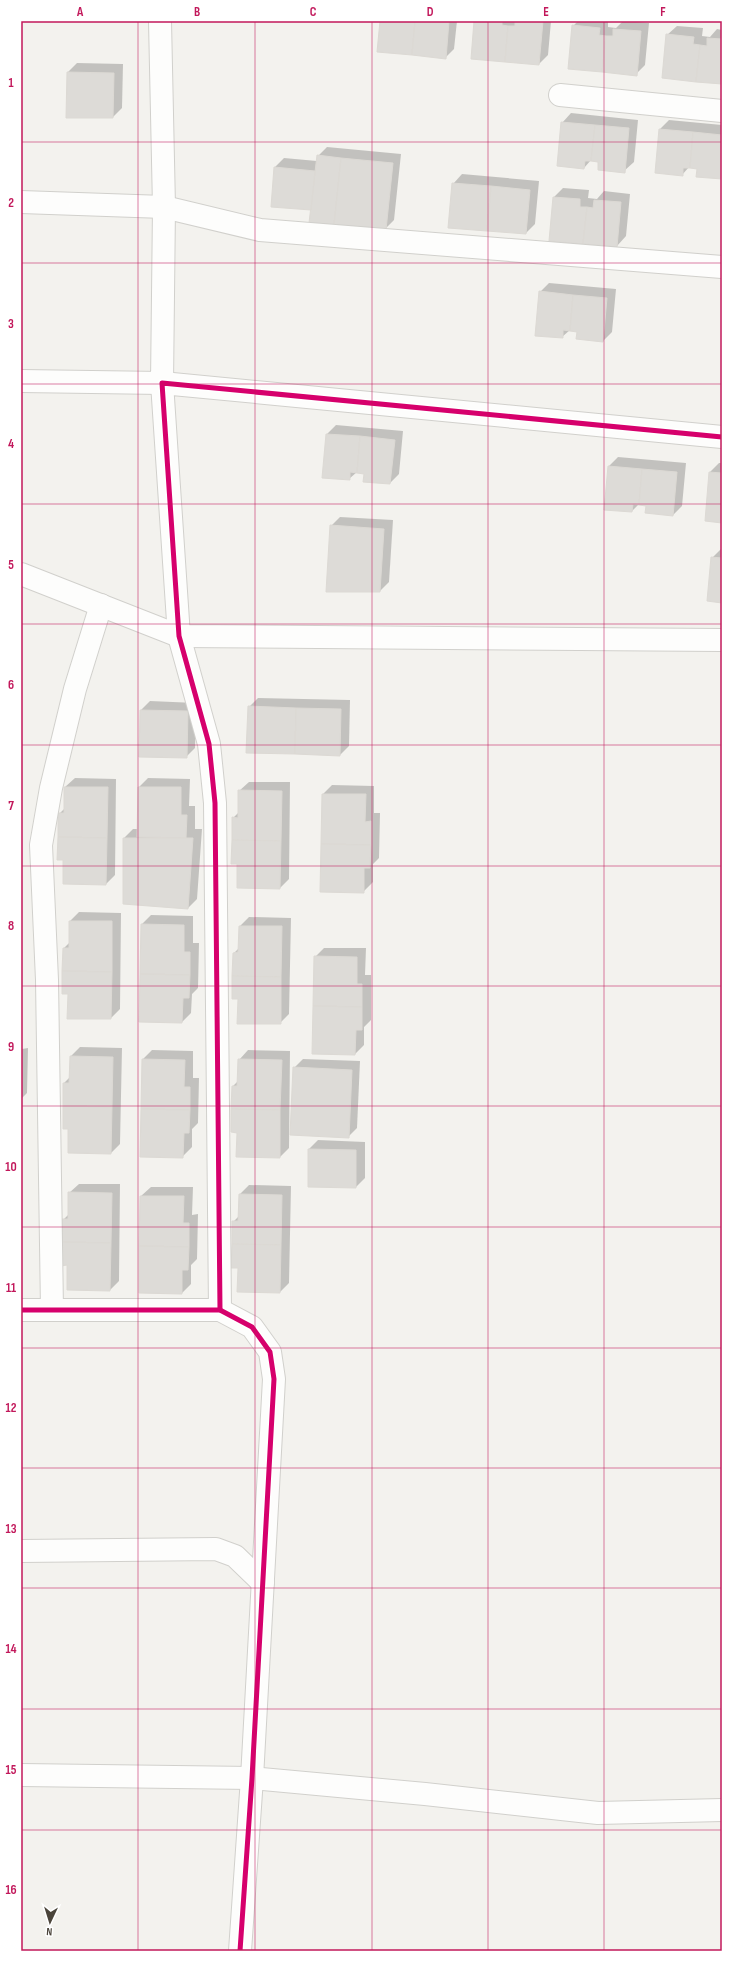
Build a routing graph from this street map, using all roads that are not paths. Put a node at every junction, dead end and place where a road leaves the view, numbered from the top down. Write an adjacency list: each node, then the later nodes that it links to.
1 (160, 21): 5 (street)
2 (560, 95): 3 (street)
3 (722, 111)
4 (21, 202): 5 (street)
5 (164, 207): 6 (street); 8 (street)
6 (722, 267)
7 (21, 381): 8 (street)
8 (162, 383): 9 (street); 12 (street)
9 (722, 437)
10 (21, 574): 11 (street)
11 (101, 605): 12 (street); 15 (street)
12 (179, 636): 13 (street); 16 (street)
13 (722, 640)
14 (21, 1310): 15 (street)
15 (52, 1310): 16 (street)
16 (220, 1310): 18 (street)
17 (21, 1551): 18 (street)
18 (263, 1583): 20 (street)
19 (21, 1775): 20 (street)
20 (252, 1778): 21 (street); 22 (street)
21 (722, 1810)
22 (240, 1951)

